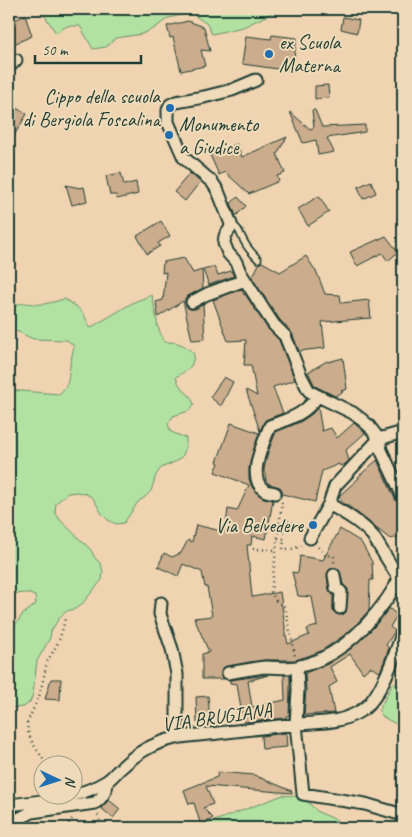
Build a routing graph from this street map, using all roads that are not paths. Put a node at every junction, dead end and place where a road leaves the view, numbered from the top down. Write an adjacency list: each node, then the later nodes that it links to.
1 (256, 80): 2 (street)
2 (231, 224): 3 (lane); 4 (street)
3 (258, 259)
4 (245, 280): 5 (street); 6 (street)
5 (192, 302)
6 (318, 396): 8 (street); 9 (street)
7 (403, 432): 8 (street)
8 (379, 439): 10 (street); 11 (street)
9 (275, 493)
10 (403, 498)
11 (328, 504): 12 (street); 14 (street)
12 (310, 538)
13 (334, 575): 17 (street)
14 (402, 577): 15 (street); 19 (street)
15 (403, 593)
16 (161, 602): 22 (street)
17 (340, 608)
18 (403, 631): 21 (street, VIA BRUGIANA)
19 (297, 667): 20 (street); 21 (street, VIA BRUGIANA)
20 (228, 672)
21 (296, 724): 22 (street, VIA BRUGIANA); 25 (street)
22 (177, 738): 23 (street, VIA BRUGIANA)
23 (108, 780): 24 (street, VIA BRUGIANA); 26 (street)
24 (9, 805)
25 (403, 815)
26 (9, 824)

